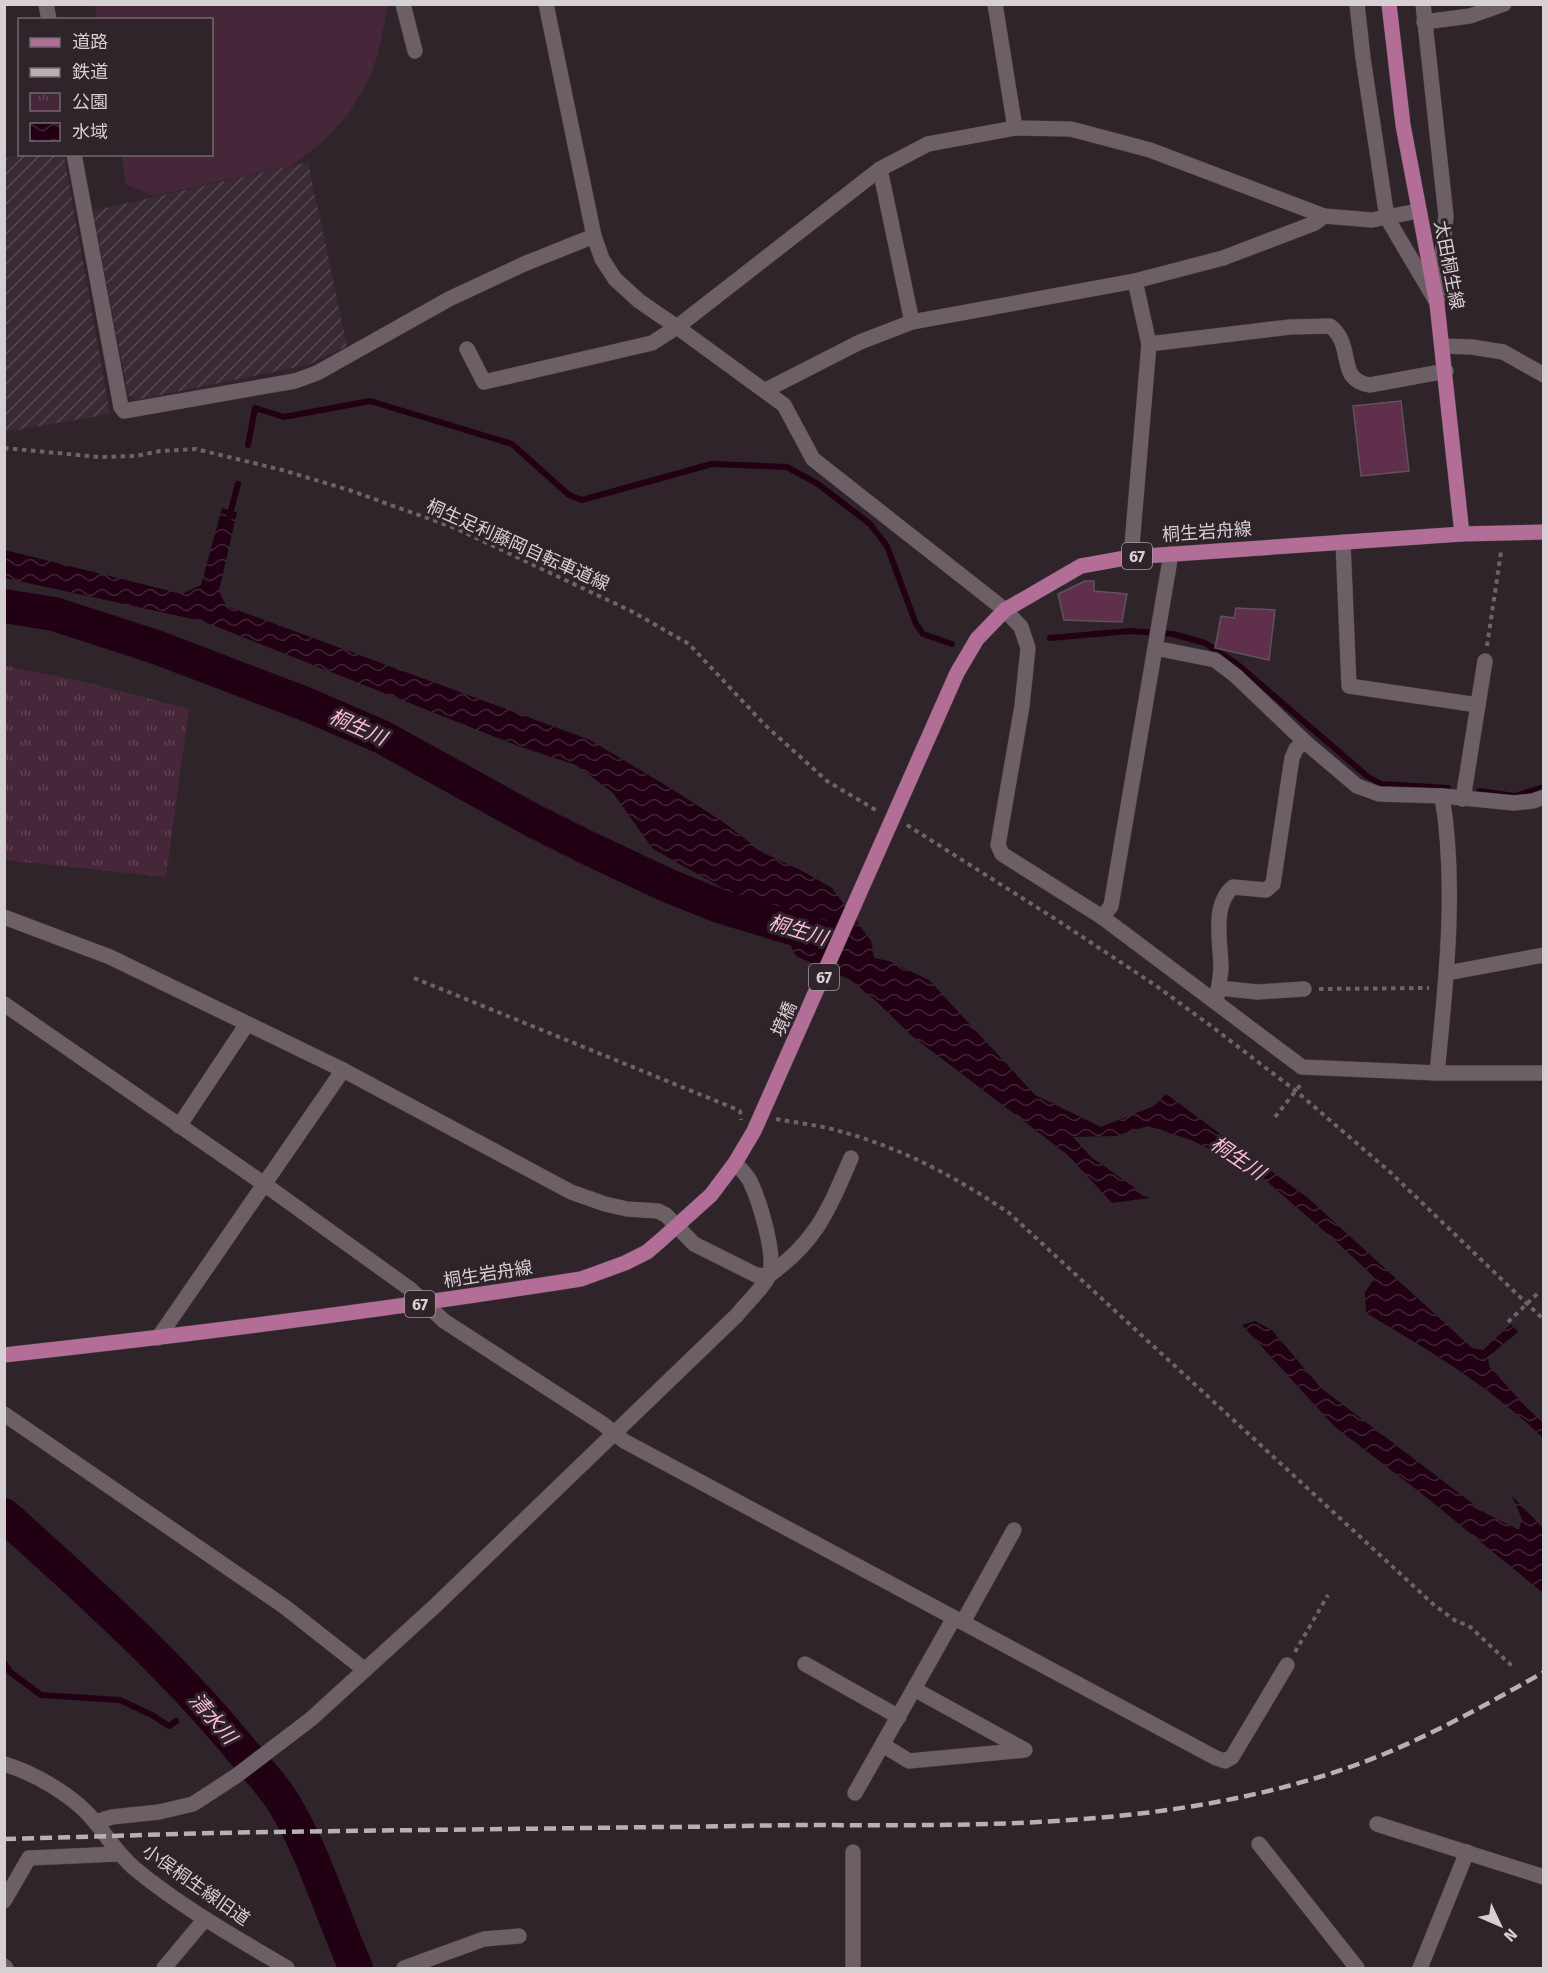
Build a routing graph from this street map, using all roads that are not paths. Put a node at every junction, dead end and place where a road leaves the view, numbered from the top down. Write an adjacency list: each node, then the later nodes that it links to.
1 (403, 4): 9 (street)
2 (546, 4): 16 (street)
3 (995, 4): 10 (street)
4 (1358, 4): 15 (street)
5 (1389, 4): 13 (main road, 太田桐生線)
6 (1423, 4): 8 (street)
7 (1504, 4): 8 (street)
8 (1424, 22): 18 (street)
9 (414, 51)
10 (1015, 128): 12 (street); 14 (street)
11 (74, 156): 16 (street)
12 (880, 169): 19 (street); 20 (street)
13 (1418, 211): 15 (street); 18 (main road, 太田桐生線)
14 (1324, 216): 15 (street); 17 (street)
15 (1387, 218): 18 (street)
16 (594, 236): 20 (street)
17 (1135, 281): 19 (street); 21 (street)
18 (1437, 304): 22 (main road, 太田桐生線)
19 (912, 322): 26 (street)
20 (677, 327): 23 (street); 26 (street)
21 (1149, 344): 24 (street); 31 (street)
22 (1443, 346): 24 (main road, 太田桐生線); 25 (street)
23 (467, 349)
24 (1446, 371): 28 (main road, 太田桐生線)
25 (1544, 375)
26 (766, 390): 32 (street)
27 (1544, 532): 28 (main road, 桐生岩舟線 / 67)
28 (1462, 534): 29 (main road, 桐生岩舟線 / 67)
29 (1343, 542): 30 (main road, 桐生岩舟線 / 67); 35 (street)
30 (1171, 554): 31 (main road, 桐生岩舟線 / 67); 33 (street)
31 (1131, 557): 32 (main road, 桐生岩舟線 / 67)
32 (1005, 610): 40 (main road, 桐生岩舟線 / 67); 42 (street)
33 (1155, 648): 36 (street); 42 (street)
34 (1485, 662): 35 (street)
35 (1478, 705): 39 (street)
36 (1304, 741): 37 (street); 46 (street)
37 (1442, 796): 39 (street); 44 (street)
38 (1544, 797): 39 (street)
39 (1463, 799)
40 (884, 842): 52 (main road, 境橋 / 67)
41 (4, 917): 48 (street)
42 (1102, 917): 46 (street)
43 (1544, 955): 44 (street)
44 (1446, 973): 50 (street)
45 (1304, 989): 46 (street)
46 (1218, 995): 50 (street)
47 (4, 1004): 53 (street)
48 (246, 1024): 49 (street); 53 (street)
49 (343, 1070): 56 (street); 57 (street)
50 (1437, 1073): 51 (street)
51 (1544, 1073)
52 (768, 1116): 55 (main road, 桐生岩舟線 / 67)
53 (179, 1126): 56 (street)
54 (851, 1158): 58 (street)
55 (735, 1163): 57 (main road, 桐生岩舟線 / 67); 58 (street)
56 (264, 1184): 59 (street); 60 (street)
57 (676, 1225): 58 (street); 59 (main road, 桐生岩舟線 / 67)
58 (768, 1276): 63 (street)
59 (425, 1303): 60 (main road, 桐生岩舟線 / 67); 63 (street)
60 (158, 1338): 61 (main road, 桐生岩舟線 / 67)
61 (4, 1356)
62 (4, 1414): 68 (street)
63 (613, 1433): 65 (street); 68 (street)
64 (1014, 1530): 65 (street)
65 (958, 1620): 67 (street); 69 (street)
66 (805, 1664): 70 (street)
67 (1287, 1665)
68 (365, 1670): 74 (street)
69 (914, 1689): 70 (street); 71 (street)
70 (899, 1717): 71 (street)
71 (883, 1745): 73 (street)
72 (4, 1764): 74 (street, 小俣桐生線旧道)
73 (855, 1793)
74 (96, 1822): 79 (street, 小俣桐生線旧道)
75 (1377, 1824): 78 (street)
76 (1259, 1844): 88 (street)
77 (853, 1852): 87 (street)
78 (1467, 1852): 80 (street); 89 (street)
79 (118, 1854): 81 (street); 82 (street, 小俣桐生線旧道)
80 (1544, 1877)
81 (4, 1901)
82 (205, 1918): 84 (street); 85 (street, 小俣桐生線旧道)
83 (519, 1936): 86 (street)
84 (164, 1968)
85 (287, 1968)
86 (404, 1968)
87 (853, 1968)
88 (1357, 1968)
89 (1420, 1968)

